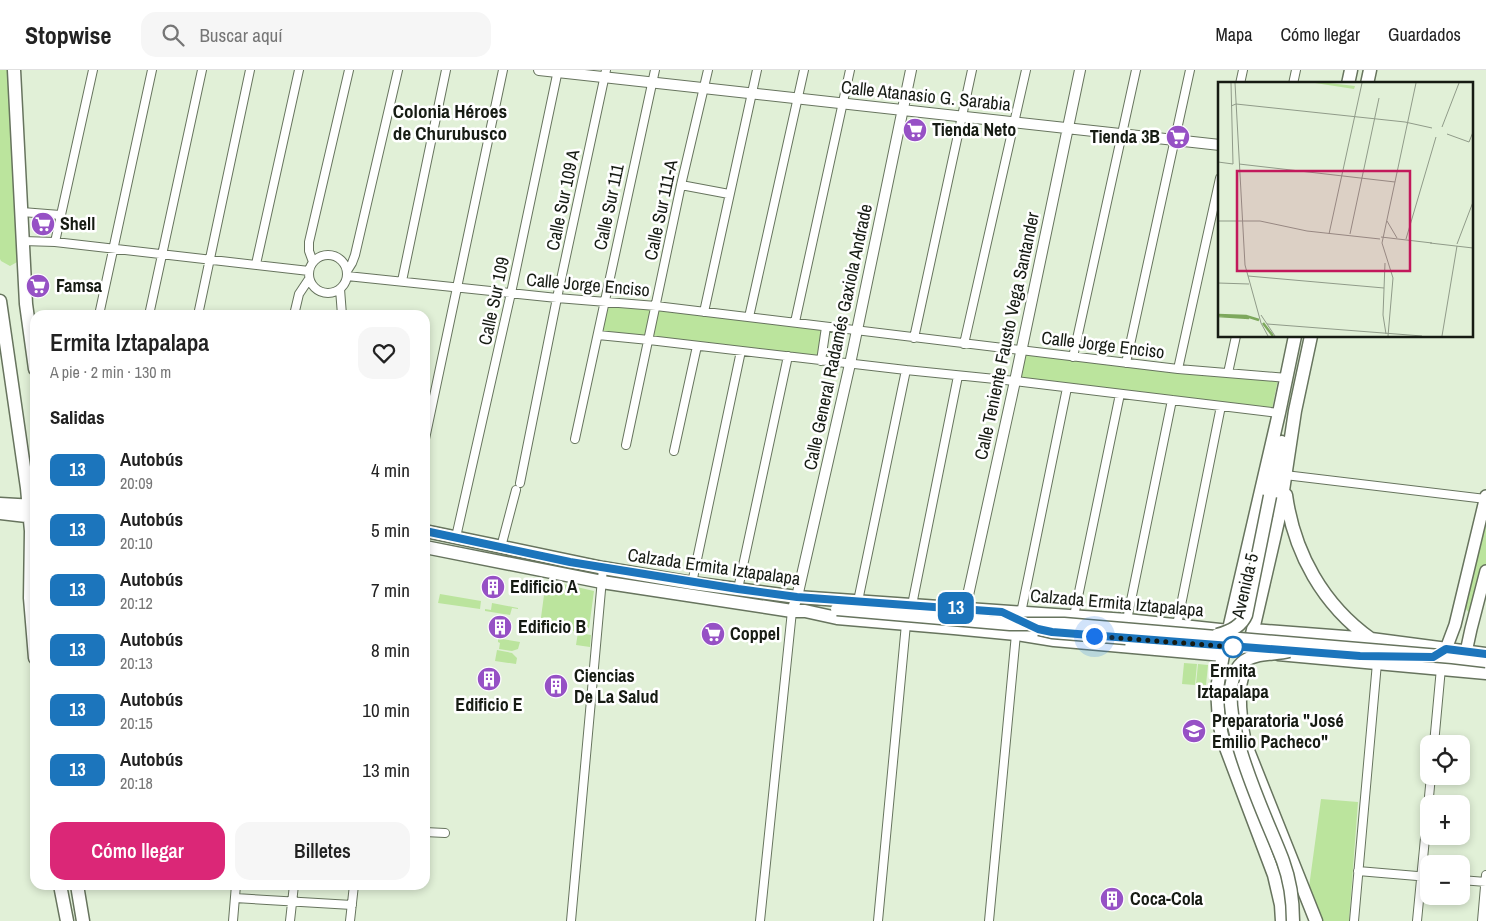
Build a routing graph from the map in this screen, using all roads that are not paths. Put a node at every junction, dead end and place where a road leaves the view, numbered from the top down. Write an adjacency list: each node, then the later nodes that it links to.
1 (14, 70): 40 (main road)
2 (93, 70): 41 (street)
3 (152, 70): 44 (street)
4 (202, 70): 45 (street)
5 (250, 70): 46 (street)
6 (299, 70): 48 (street)
7 (348, 70): 47 (street)
8 (398, 70): 49 (street)
9 (446, 70): 51 (street)
10 (503, 70): 52 (street)
11 (539, 70): 23 (street, Calle Atanasio G. Sarabia)
12 (655, 70): 25 (street, Calle Sur 111)
13 (708, 70): 26 (street, Calle Sur 111-A)
14 (757, 70): 27 (street)
15 (804, 70): 28 (street)
16 (850, 70): 29 (street)
17 (911, 70): 30 (street, Calle General Radamés Gaxiola Andrade)
18 (972, 70): 31 (street)
19 (1026, 70): 32 (street)
20 (1080, 70): 33 (street, Calle Teniente Fausto Vega Santander)
21 (1136, 70): 34 (street)
22 (1190, 70): 35 (street)
23 (558, 71): 24 (street, Calle Atanasio G. Sarabia); 54 (street, Calle Sur 109)
24 (605, 74): 25 (street, Calle Atanasio G. Sarabia); 55 (street, Calle Sur 109 A)
25 (652, 82): 26 (street, Calle Atanasio G. Sarabia); 57 (street, Calle Sur 111)
26 (704, 87): 27 (street, Calle Atanasio G. Sarabia); 37 (street, Calle Sur 111-A)
27 (752, 92): 28 (street, Calle Atanasio G. Sarabia); 39 (street)
28 (798, 98): 29 (street, Calle Atanasio G. Sarabia); 65 (street)
29 (843, 103): 30 (street, Calle Atanasio G. Sarabia); 66 (street)
30 (903, 110): 31 (street, Calle Atanasio G. Sarabia); 68 (street, Calle General Radamés Gaxiola Andrade)
31 (962, 116): 32 (street, Calle Atanasio G. Sarabia); 71 (street)
32 (1015, 122): 33 (street, Calle Atanasio G. Sarabia); 76 (street)
33 (1068, 128): 34 (street, Calle Atanasio G. Sarabia); 78 (street, Calle Teniente Fausto Vega Santander)
34 (1122, 134): 35 (street, Calle Atanasio G. Sarabia); 81 (street)
35 (1176, 140): 36 (street, Calle Atanasio G. Sarabia); 83 (street)
36 (1218, 145)
37 (681, 185): 39 (street); 58 (street, Calle Sur 111-A)
38 (1218, 187): 85 (street)
39 (729, 194): 64 (street)
40 (22, 212): 41 (street); 42 (main road)
41 (60, 214): 43 (street)
42 (23, 241): 43 (street); 69 (main road)
43 (55, 242): 44 (street)
44 (113, 249): 45 (street); 59 (street)
45 (162, 255): 46 (street); 60 (street)
46 (210, 260): 48 (street); 61 (street)
47 (312, 262): 49 (street); 50 (street)
48 (256, 264): 50 (street)
49 (347, 273): 51 (street, Calle Jorge Enciso); 53 (street)
50 (309, 275): 53 (street); 62 (street)
51 (402, 281): 52 (street, Calle Jorge Enciso)
52 (458, 287): 54 (street, Calle Jorge Enciso); 97 (street)
53 (340, 289): 63 (street)
54 (511, 293): 55 (street, Calle Jorge Enciso); 111 (street, Calle Sur 109)
55 (557, 298): 57 (street, Calle Jorge Enciso); 113 (street, Calle Sur 109 A)
56 (0, 301): 103 (main road)
57 (604, 302): 58 (street, Calle Jorge Enciso); 70 (street, Calle Sur 111)
58 (656, 306): 64 (street, Calle Jorge Enciso); 75 (street, Calle Sur 111-A)
59 (100, 310)
60 (150, 310)
61 (199, 310)
62 (295, 310)
63 (342, 310)
64 (704, 312): 65 (street, Calle Jorge Enciso)
65 (749, 317): 66 (street, Calle Jorge Enciso)
66 (795, 322): 67 (street, Calle Jorge Enciso)
67 (826, 327): 68 (street, Calle Jorge Enciso); 82 (street)
68 (856, 330): 71 (street, Calle Jorge Enciso); 84 (street, Calle General Radamés Gaxiola Andrade)
69 (30, 333)
70 (598, 335): 75 (street); 98 (street, Calle Sur 111)
71 (914, 338): 76 (street, Calle Jorge Enciso)
72 (1236, 338): 87 (street)
73 (1296, 338): 89 (main road, Avenida 5)
74 (1311, 338): 95 (main road, Avenida 5)
75 (649, 340): 77 (street); 99 (street, Calle Sur 111-A)
76 (964, 344): 78 (street, Calle Jorge Enciso)
77 (697, 346): 79 (street); 100 (street)
78 (1021, 350): 81 (street, Calle Jorge Enciso); 90 (street, Calle Teniente Fausto Vega Santander)
79 (741, 351): 80 (street); 120 (street)
80 (788, 356): 82 (street); 122 (street)
81 (1072, 357): 83 (street, Calle Jorge Enciso)
82 (821, 360): 84 (street)
83 (1126, 363): 85 (street, Calle Jorge Enciso)
84 (850, 364): 86 (street); 123 (street, Calle General Radamés Gaxiola Andrade)
85 (1178, 369): 87 (street, Calle Jorge Enciso)
86 (906, 370): 88 (street); 124 (street)
87 (1228, 373): 89 (street, Calle Jorge Enciso)
88 (958, 376): 90 (street); 125 (street)
89 (1287, 378): 96 (main road, Avenida 5)
90 (1015, 381): 91 (street); 126 (street, Calle Teniente Fausto Vega Santander)
91 (1067, 388): 92 (street); 130 (street)
92 (1120, 394): 93 (street); 131 (street)
93 (1172, 400): 94 (street); 132 (street)
94 (1221, 406): 96 (street); 134 (street)
95 (1295, 411): 101 (main road, Avenida 5); 141 (main road, bridge)
96 (1280, 413): 138 (main road, Avenida 5)
97 (430, 415)
98 (575, 439)
99 (626, 445)
100 (674, 451)
101 (1284, 476): 104 (street); 137 (main road, Avenida 5); 142 (main road)
102 (30, 484): 103 (main road)
103 (27, 488): 105 (main road)
104 (1486, 498): 135 (main road)
105 (30, 502)
106 (0, 504): 107 (main road)
107 (30, 511)
108 (30, 511): 109 (main road)
109 (0, 513)
110 (430, 532): 111 (main road, Calzada Ermita Iztapalapa)
111 (456, 537): 113 (main road, Calzada Ermita Iztapalapa)
112 (430, 547): 118 (main road, Calzada Ermita Iztapalapa)
113 (501, 547): 114 (main road, Calzada Ermita Iztapalapa)
114 (570, 562): 115 (main road, Calzada Ermita Iztapalapa); 118 (main road)
115 (603, 568): 117 (main road, Calzada Ermita Iztapalapa); 119 (street)
116 (1486, 571): 136 (main road)
117 (636, 574): 120 (main road, Calzada Ermita Iztapalapa); 121 (main road)
118 (566, 576): 119 (main road, Calzada Ermita Iztapalapa)
119 (602, 582): 121 (main road, Calzada Ermita Iztapalapa); 179 (street)
120 (692, 583): 122 (main road, Calzada Ermita Iztapalapa)
121 (634, 587): 127 (main road, Calzada Ermita Iztapalapa)
122 (738, 589): 123 (main road, Calzada Ermita Iztapalapa)
123 (797, 597): 124 (main road, Calzada Ermita Iztapalapa); 127 (street, Calle General Radamés Gaxiola Andrade)
124 (858, 601): 125 (main road, Calzada Ermita Iztapalapa)
125 (912, 605): 126 (main road, Calzada Ermita Iztapalapa)
126 (965, 609): 129 (main road, Calzada Ermita Iztapalapa)
127 (792, 611): 128 (main road, Calzada Ermita Iztapalapa); 180 (street)
128 (805, 611): 133 (main road, Calzada Ermita Iztapalapa); 141 (main road, Calzada Ermita Iztapalapa, bridge)
129 (1002, 612): 130 (main road, Calzada Ermita Iztapalapa); 144 (main road, Calzada Ermita Iztapalapa, bridge)
130 (1021, 613): 131 (main road, Calzada Ermita Iztapalapa)
131 (1074, 616): 132 (main road, Calzada Ermita Iztapalapa)
132 (1127, 620): 134 (main road, Calzada Ermita Iztapalapa)
133 (906, 624): 139 (main road, Calzada Ermita Iztapalapa); 181 (street)
134 (1183, 625): 138 (main road, Calzada Ermita Iztapalapa); 145 (main road)
135 (1455, 625): 136 (main road); 143 (main road)
136 (1471, 629): 147 (main road)
137 (1253, 630): 140 (main road, Calzada Ermita Iztapalapa); 146 (main road, Avenida 5)
138 (1229, 631): 149 (main road, Avenida 5)
139 (1016, 634): 145 (main road, Calzada Ermita Iztapalapa); 182 (street)
140 (1305, 634): 142 (main road, Calzada Ermita Iztapalapa); 150 (main road)
141 (1205, 636): 151 (main road, Calzada Ermita Iztapalapa, bridge)
142 (1371, 639): 143 (main road, Calzada Ermita Iztapalapa)
143 (1446, 649): 144 (main road, Calzada Ermita Iztapalapa); 147 (main road, Calzada Ermita Iztapalapa)
144 (1289, 651): 184 (main road, bridge)
145 (1188, 652): 149 (main road, Calzada Ermita Iztapalapa)
146 (1248, 652): 150 (main road); 185 (main road, Avenida 5)
147 (1466, 652): 148 (main road, Calzada Ermita Iztapalapa)
148 (1486, 654)
149 (1223, 655): 183 (main road, Avenida 5)
150 (1305, 656): 152 (main road)
151 (1486, 661)
152 (1377, 662): 153 (main road); 160 (street)
153 (1440, 668): 154 (main road); 155 (street)
154 (1486, 672)
155 (1435, 735)
156 (1430, 785): 159 (street)
157 (430, 832): 158 (street)
158 (445, 833)
159 (1426, 855)
160 (1358, 872): 162 (street); 186 (street)
161 (1486, 875): 164 (street)
162 (1420, 877)
163 (1470, 881): 164 (street)
164 (1486, 882): 188 (street)
165 (61, 890): 174 (main road)
166 (78, 890): 175 (main road)
167 (236, 890): 170 (street)
168 (293, 890): 171 (street)
169 (354, 890): 173 (street)
170 (235, 898): 171 (street); 176 (street)
171 (292, 901): 173 (street); 177 (street)
172 (1420, 904): 187 (street)
173 (352, 905): 178 (street)
174 (67, 921)
175 (83, 921)
176 (233, 921)
177 (290, 921)
178 (350, 921)
179 (571, 921)
180 (760, 921)
181 (878, 921)
182 (989, 921)
183 (1282, 921)
184 (1293, 921)
185 (1316, 921)
186 (1354, 921)
187 (1417, 921)
188 (1482, 921)

